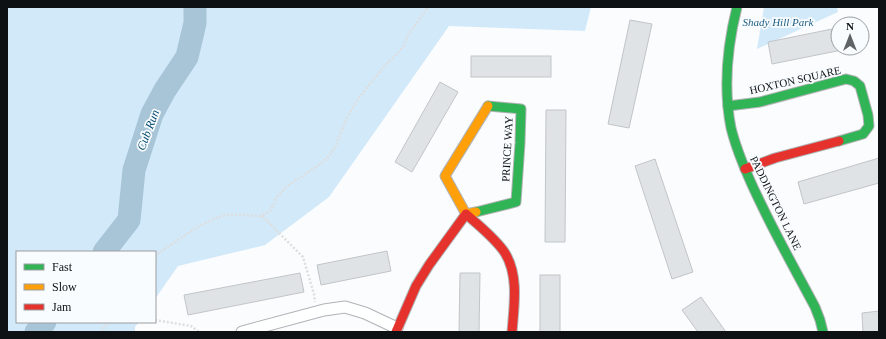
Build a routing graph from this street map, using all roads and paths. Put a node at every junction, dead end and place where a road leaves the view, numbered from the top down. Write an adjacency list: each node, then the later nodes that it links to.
1 (428, 7): 6 (path)
2 (737, 7): 3 (street, PADDINGTON LANE)
3 (728, 106): 4 (street, PADDINGTON LANE); 4 (street, HOXTON SQUARE)
4 (745, 169): 16 (street, PADDINGTON LANE)
5 (466, 214): 5 (street, PRINCE WAY); 11 (street); 15 (street)
6 (262, 216): 7 (path); 8 (path)
7 (156, 256)
8 (317, 312): 11 (street); 14 (street)
9 (156, 320): 13 (path)
10 (107, 323): 12 (path)
11 (396, 330)
12 (101, 332)
13 (199, 332)
14 (242, 332)
15 (512, 332)
16 (823, 332)

